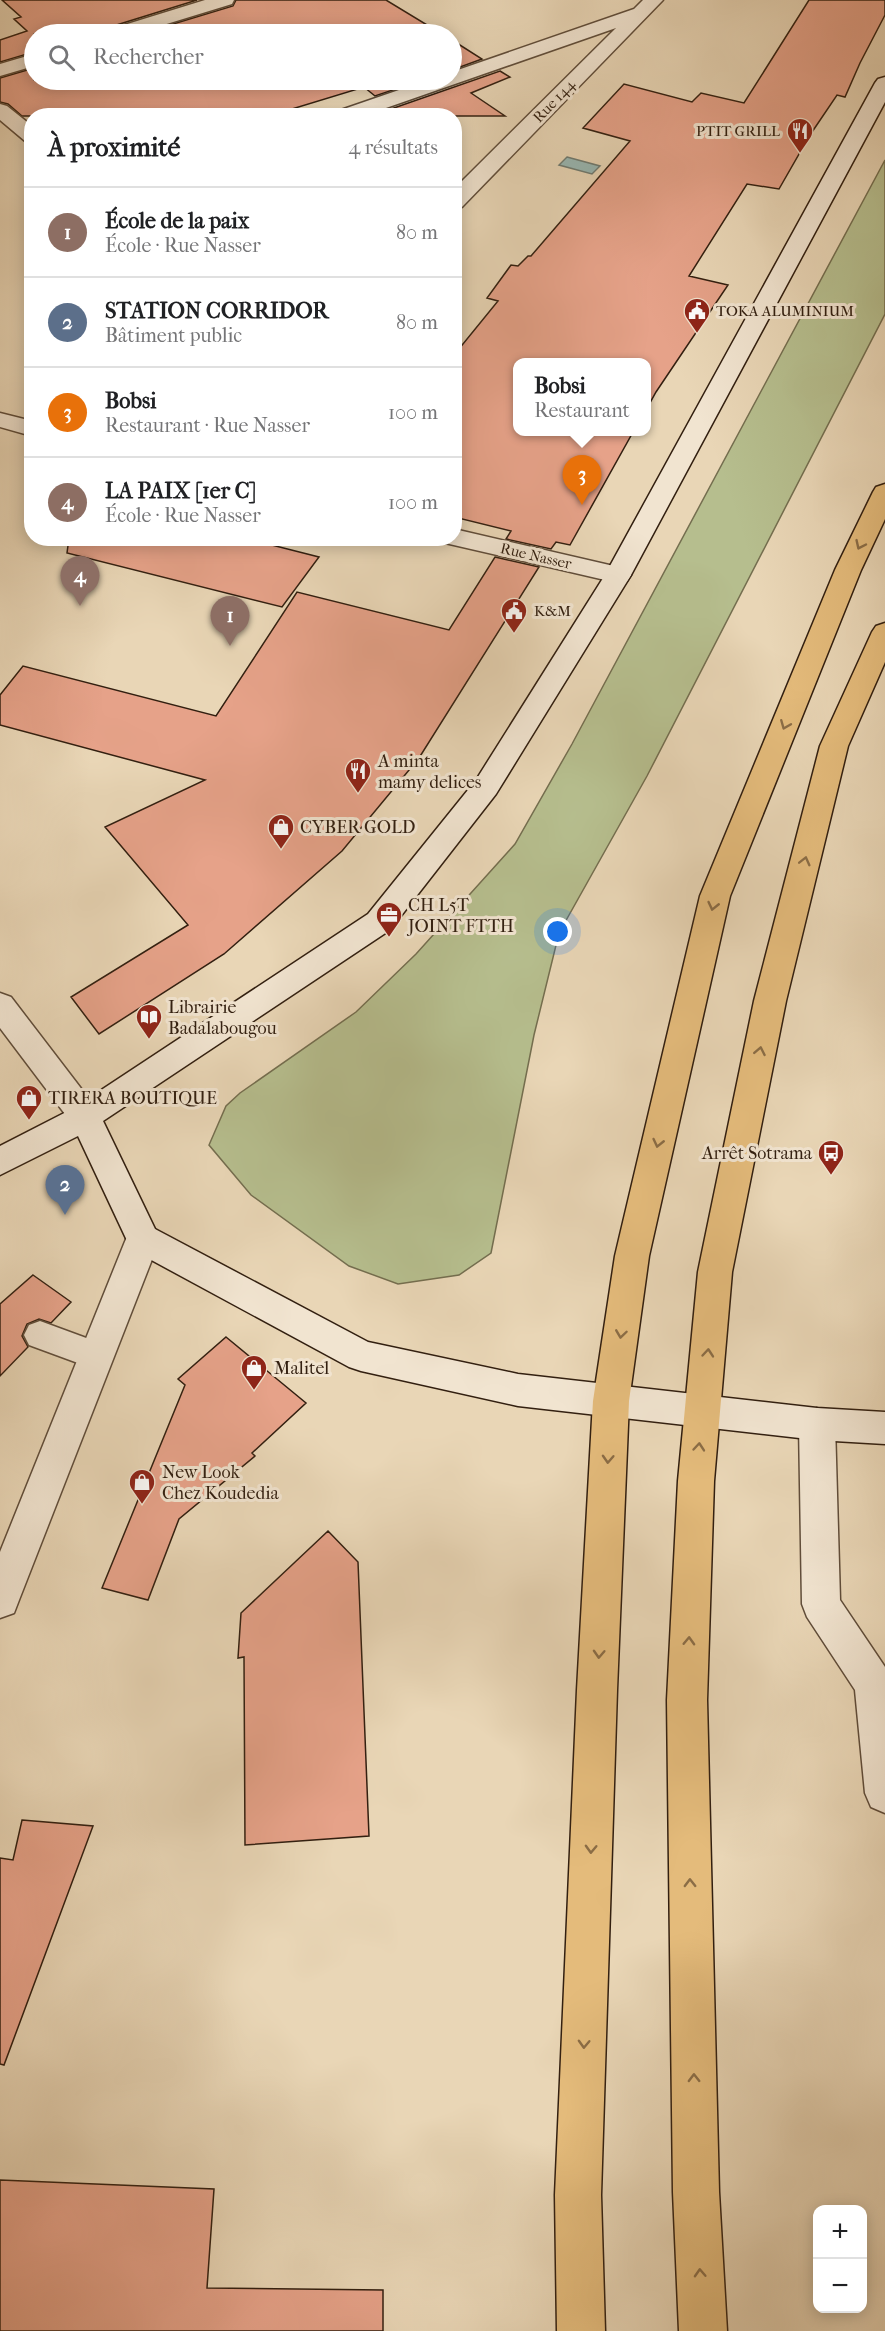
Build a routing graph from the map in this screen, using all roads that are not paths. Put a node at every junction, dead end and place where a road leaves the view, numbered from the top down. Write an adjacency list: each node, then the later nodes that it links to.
1 (225, 0): 3 (main road)
2 (647, 6): 6 (main road); 12 (main road, Rue 144)
3 (147, 24)
4 (24, 63): 5 (main road)
5 (0, 70)
6 (462, 74)
7 (885, 83): 17 (main road)
8 (417, 90): 9 (main road)
9 (365, 108)
10 (0, 110): 11 (main road)
11 (24, 130)
12 (462, 194)
13 (0, 420): 14 (main road)
14 (24, 427)
15 (885, 492): 25 (highway, one-way to 25)
16 (462, 539): 17 (main road, Rue Nasser)
17 (618, 576): 20 (main road)
18 (885, 633): 26 (highway, one-way to 18)
19 (0, 1005): 20 (main road)
20 (85, 1117): 21 (main road); 22 (main road)
21 (0, 1162)
22 (143, 1239): 24 (main road); 25 (main road)
23 (40, 1335): 24 (lane)
24 (97, 1356): 29 (main road)
25 (611, 1401): 26 (main road); 31 (highway, one-way to 31)
26 (703, 1411): 27 (main road); 32 (highway, one-way to 26)
27 (817, 1424): 28 (main road); 30 (main road)
28 (885, 1428)
29 (0, 1600)
30 (885, 1793)
31 (580, 2331)
32 (703, 2331)

